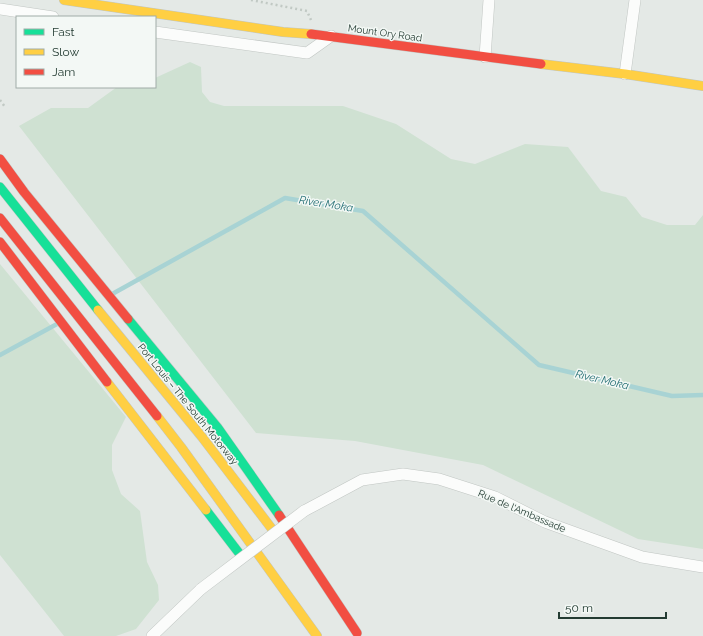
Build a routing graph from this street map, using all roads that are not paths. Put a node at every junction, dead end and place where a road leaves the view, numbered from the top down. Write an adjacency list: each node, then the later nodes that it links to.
1 (64, 0): 7 (main road, Mount Ory Road)
2 (489, 0): 8 (street)
3 (635, 0): 9 (street)
4 (0, 9): 5 (street)
5 (46, 16)
6 (156, 32): 7 (street)
7 (331, 36): 8 (main road, Mount Ory Road)
8 (485, 58): 9 (main road, Mount Ory Road)
9 (625, 74): 10 (main road, Mount Ory Road)
10 (703, 86)
11 (0, 159): 20 (main road)
12 (0, 187): 15 (main road, Port Louis – The South Motorway)
13 (0, 218): 23 (main road)
14 (0, 242): 17 (main road)
15 (279, 538)
16 (298, 562): 20 (main road)
17 (250, 567)
18 (703, 567): 21 (street, Rue de l'Ambassade, bridge)
19 (299, 627): 22 (main road)
20 (358, 635)
21 (152, 636)
22 (308, 636)
23 (317, 636)

